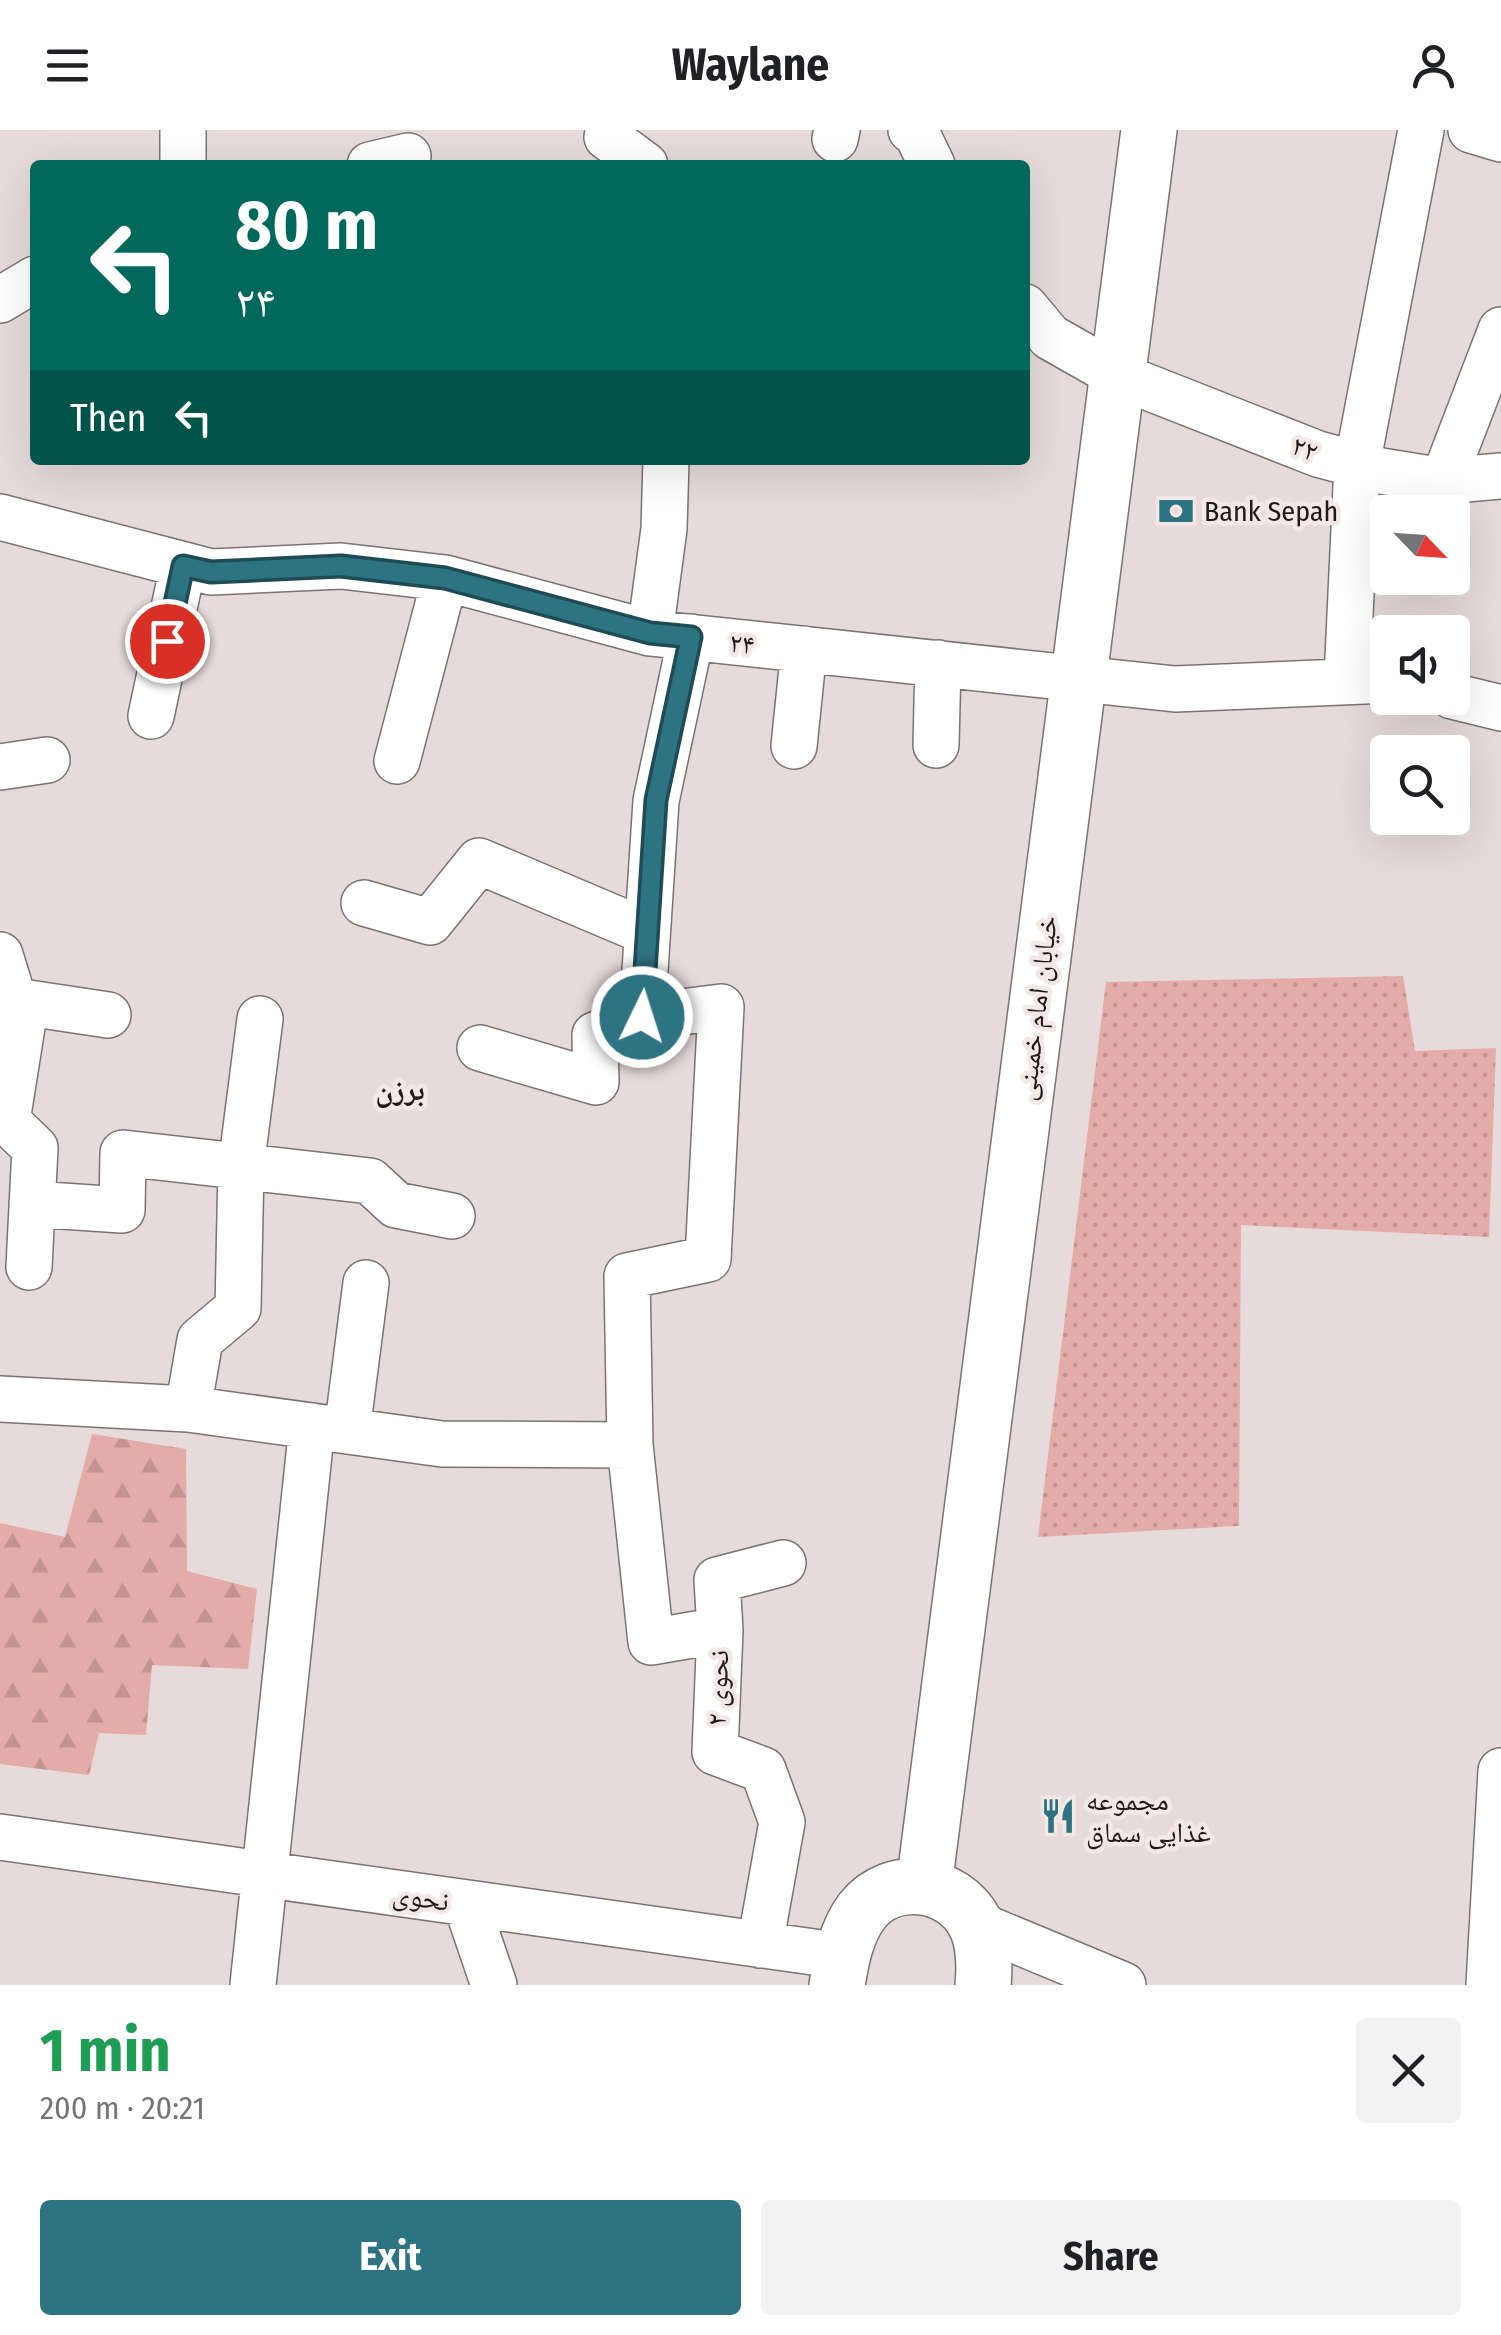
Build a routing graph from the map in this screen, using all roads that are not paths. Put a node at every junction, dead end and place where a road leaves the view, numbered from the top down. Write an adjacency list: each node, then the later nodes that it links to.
1 (183, 130): 8 (street)
2 (910, 130): 10 (street)
3 (1149, 130): 15 (main road, خیابان امام خمینی)
4 (1421, 130): 17 (street)
5 (1470, 130): 7 (street)
6 (608, 137): 9 (street)
7 (1501, 139)
8 (183, 160)
9 (638, 160)
10 (930, 160)
11 (30, 282): 12 (street)
12 (0, 300)
13 (1030, 313): 15 (street, ۲۲)
14 (1501, 330): 19 (street)
15 (1118, 375): 17 (street, ۲۲); 26 (main road, خیابان امام خمینی)
16 (666, 465): 23 (street)
17 (1358, 465): 19 (street, ۲۲); 27 (street)
18 (1501, 476): 19 (street, ۲۲)
19 (1443, 480)
20 (0, 517): 21 (street, ۲۴)
21 (183, 566): 22 (street, ۲۴); 30 (street)
22 (445, 578): 23 (street, ۲۴); 34 (street)
23 (671, 635): 24 (street, ۲۴); 37 (street)
24 (804, 649): 25 (street, ۲۴); 31 (street)
25 (938, 663): 26 (street, ۲۴); 32 (street)
26 (1078, 677): 27 (street, ۲۴); 59 (main road, خیابان امام خمینی)
27 (1368, 680)
28 (1470, 700): 29 (street)
29 (1501, 708)
30 (151, 716)
31 (794, 746)
32 (936, 746)
33 (47, 760): 35 (street)
34 (397, 761)
35 (0, 768)
36 (364, 904): 37 (street)
37 (647, 932): 41 (street)
38 (0, 955): 39 (street)
39 (14, 1001): 40 (street); 44 (street)
40 (108, 1015)
41 (642, 1017): 43 (street); 53 (street)
42 (260, 1019): 45 (street)
43 (480, 1048)
44 (4, 1120): 46 (street)
45 (241, 1167): 46 (street); 47 (street); 51 (street)
46 (32, 1204): 48 (street)
47 (452, 1216)
48 (29, 1267)
49 (366, 1282): 52 (street)
50 (0, 1399): 51 (street)
51 (188, 1409): 52 (street)
52 (329, 1428): 53 (street); 58 (street)
53 (630, 1444): 55 (street)
54 (782, 1564): 55 (street, نحوی ۲)
55 (720, 1630): 62 (street, نحوی ۲)
56 (1501, 1771): 68 (street)
57 (0, 1837): 58 (street, نحوی)
58 (266, 1874): 60 (street, نحوی); 64 (street)
59 (924, 1886): 61 (main road); 63 (main road)
60 (466, 1903): 62 (street, نحوی); 65 (street)
61 (976, 1924): 66 (main road); 67 (street)
62 (760, 1945): 63 (street, نحوی)
63 (839, 1970)
64 (254, 1985)
65 (494, 1985)
66 (982, 1985)
67 (1123, 1985)
68 (1489, 1985)

